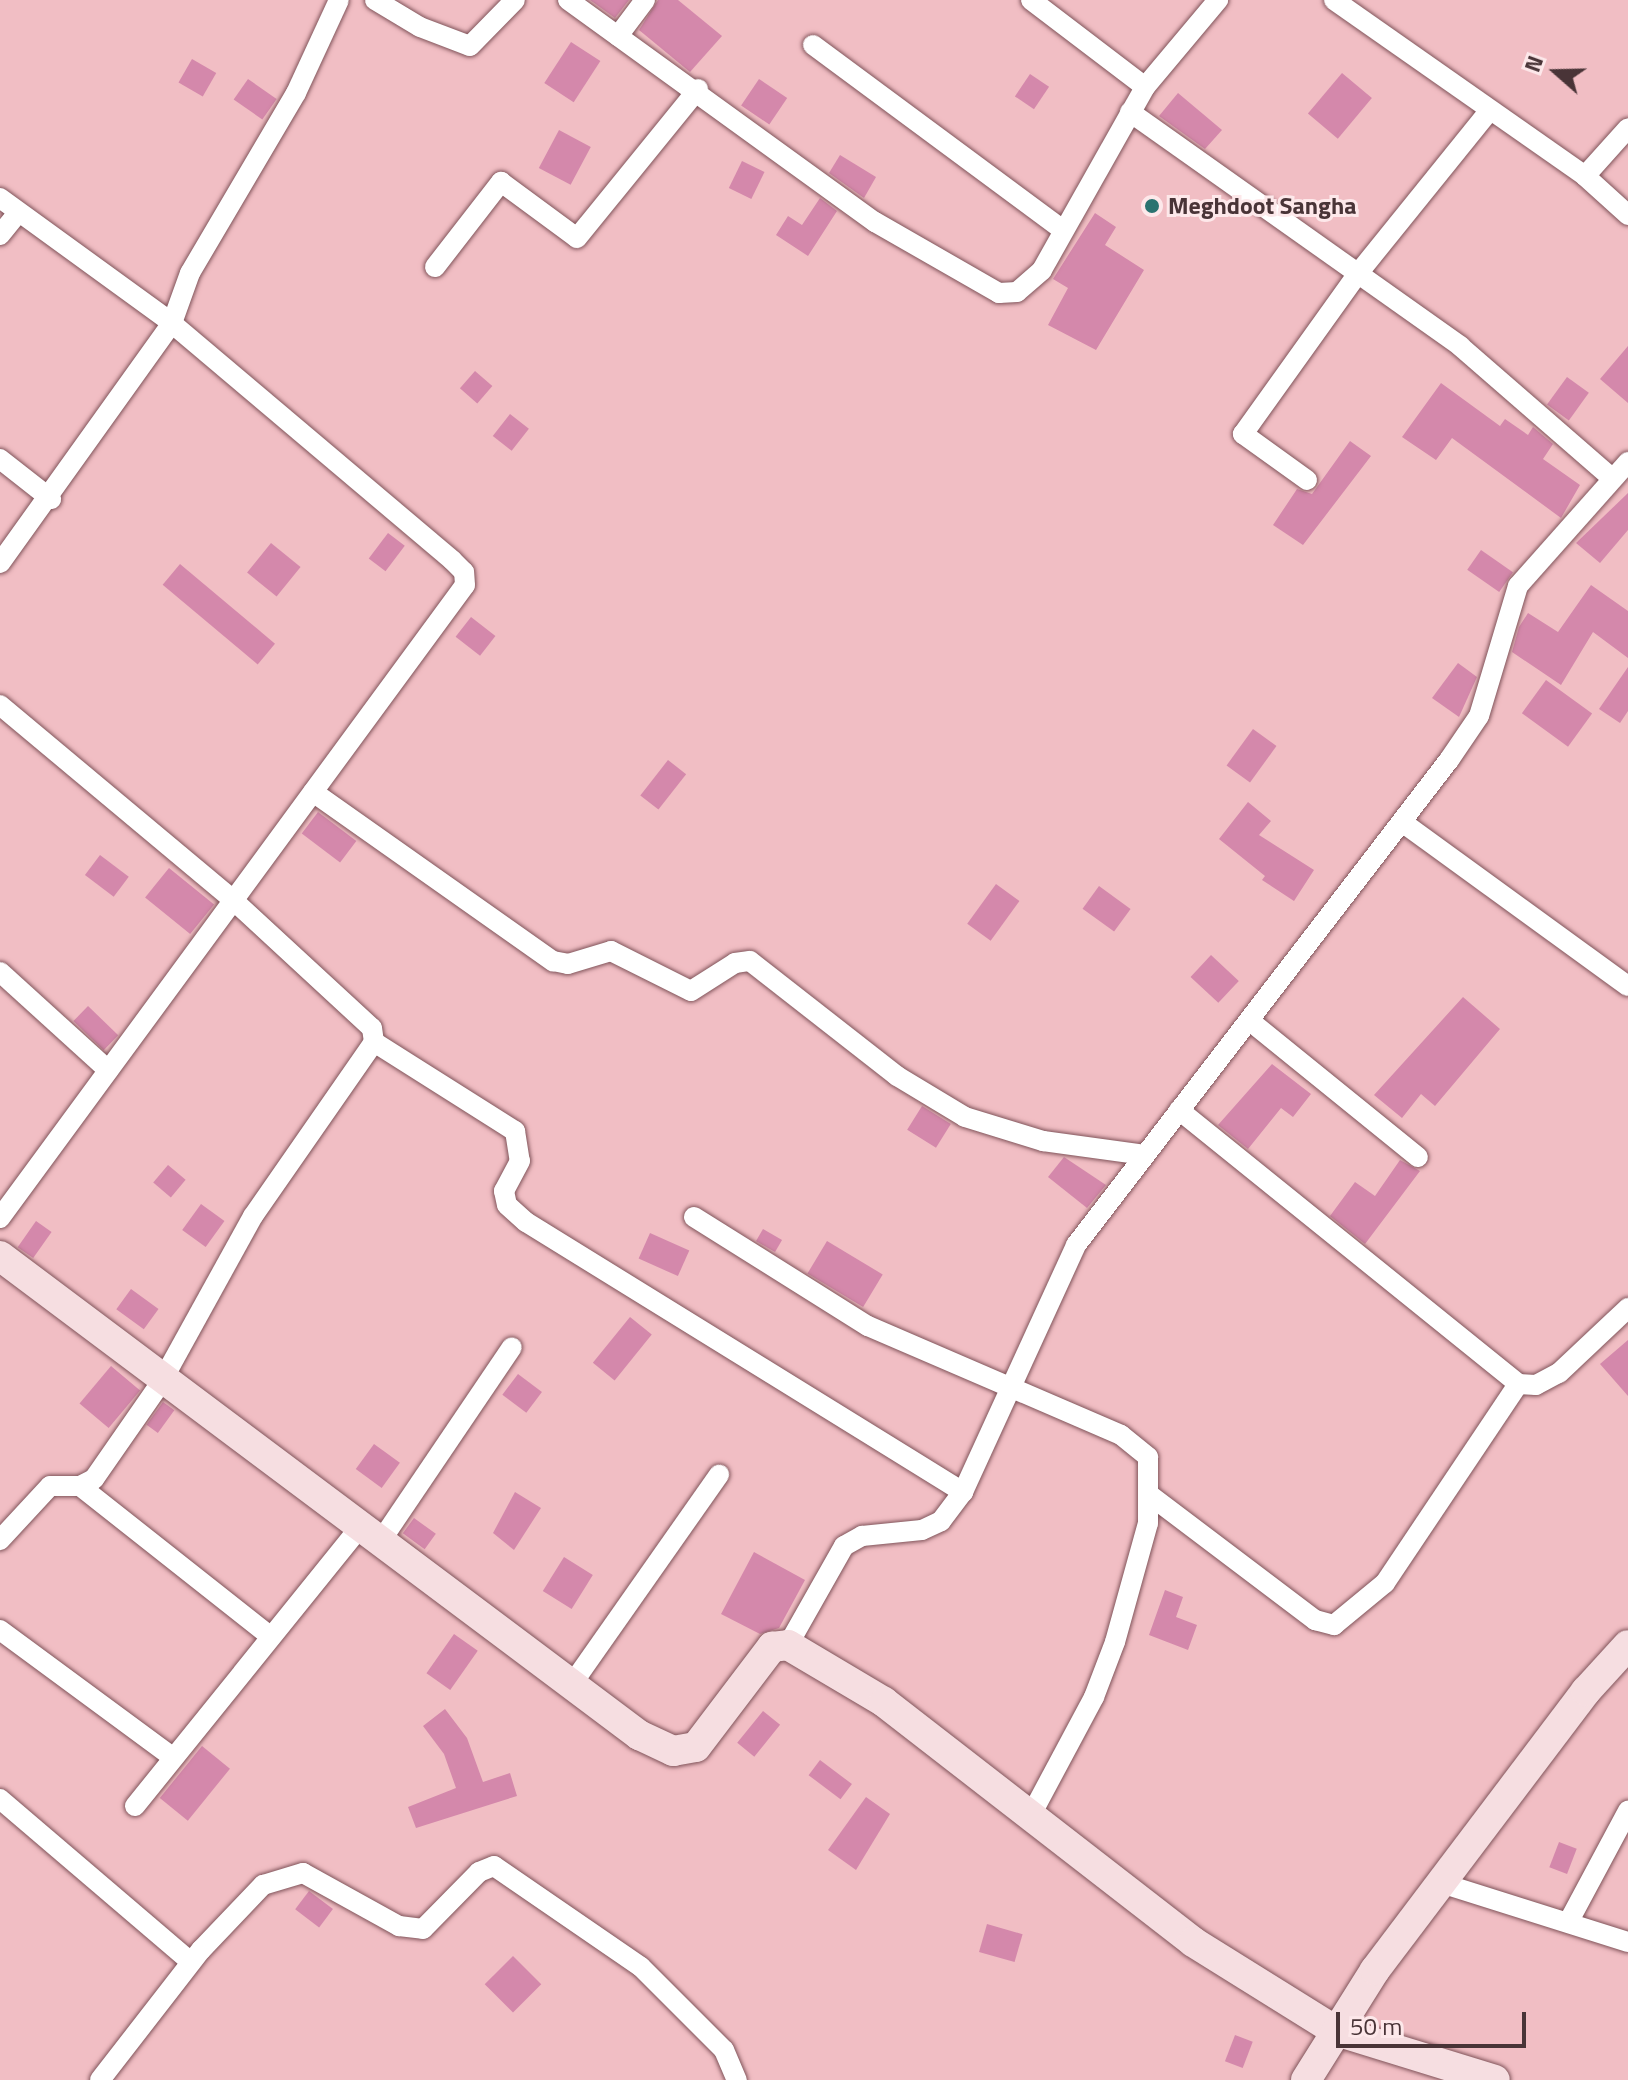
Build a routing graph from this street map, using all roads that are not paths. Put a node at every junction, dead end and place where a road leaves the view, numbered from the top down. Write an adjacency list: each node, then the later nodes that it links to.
1 (339, 0): 24 (street)
2 (375, 0): 3 (street)
3 (515, 0)
4 (568, 0): 9 (street)
5 (645, 0): 9 (street)
6 (1031, 0): 11 (street)
7 (1218, 0): 11 (street)
8 (1334, 0): 13 (street)
9 (618, 36): 12 (street)
10 (813, 45): 20 (street)
11 (1145, 87): 14 (street)
12 (698, 89): 20 (street); 22 (street)
13 (1489, 111): 16 (street); 23 (street)
14 (1130, 112): 20 (street); 23 (street)
15 (1628, 128): 16 (street)
16 (1585, 176): 19 (street)
17 (0, 198): 18 (street)
18 (17, 214): 21 (street); 24 (street)
19 (1628, 215)
20 (1063, 230)
21 (0, 235)
22 (435, 267)
23 (1356, 276): 27 (street); 28 (street)
24 (172, 323): 29 (street); 32 (street)
25 (0, 459): 29 (street)
26 (1628, 462): 27 (street)
27 (1612, 478): 33 (street)
28 (1307, 480)
29 (51, 499): 30 (street)
30 (0, 563)
31 (0, 705): 34 (street)
32 (313, 792): 34 (street); 41 (street)
33 (1402, 822): 36 (street); 37 (street)
34 (232, 899): 38 (street); 39 (street)
35 (0, 972): 39 (street)
36 (1628, 986)
37 (1250, 1021): 40 (street); 42 (street)
38 (374, 1042): 48 (street); 53 (street)
39 (108, 1070): 44 (street)
40 (1179, 1110): 41 (street); 49 (street)
41 (1145, 1155): 50 (street)
42 (1418, 1157)
43 (694, 1217): 50 (street)
44 (0, 1218)
45 (0, 1256): 48 (street)
46 (1628, 1308): 49 (street)
47 (512, 1347): 55 (street)
48 (162, 1381): 52 (street); 55 (street)
49 (1518, 1384): 54 (street)
50 (1006, 1390): 53 (street); 54 (street)
51 (719, 1475): 61 (street)
52 (80, 1486): 56 (street); 58 (street)
53 (963, 1492): 59 (street)
54 (1151, 1496): 66 (street)
55 (370, 1535): 58 (street); 61 (street)
56 (0, 1540)
57 (0, 1630): 62 (street)
58 (270, 1636): 62 (street)
59 (788, 1645): 61 (street); 66 (street)
60 (1628, 1645): 67 (street)
61 (572, 1684)
62 (171, 1756): 64 (street)
63 (0, 1799): 70 (street)
64 (135, 1806)
65 (1628, 1811): 68 (street)
66 (1030, 1817): 71 (street)
67 (1441, 1883): 68 (street); 71 (street)
68 (1570, 1919): 69 (street)
69 (1628, 1942)
70 (191, 1962): 72 (street); 73 (street)
71 (1336, 2031): 74 (street); 75 (street)
72 (100, 2080)
73 (737, 2080)
74 (1306, 2080)
75 (1495, 2080)

